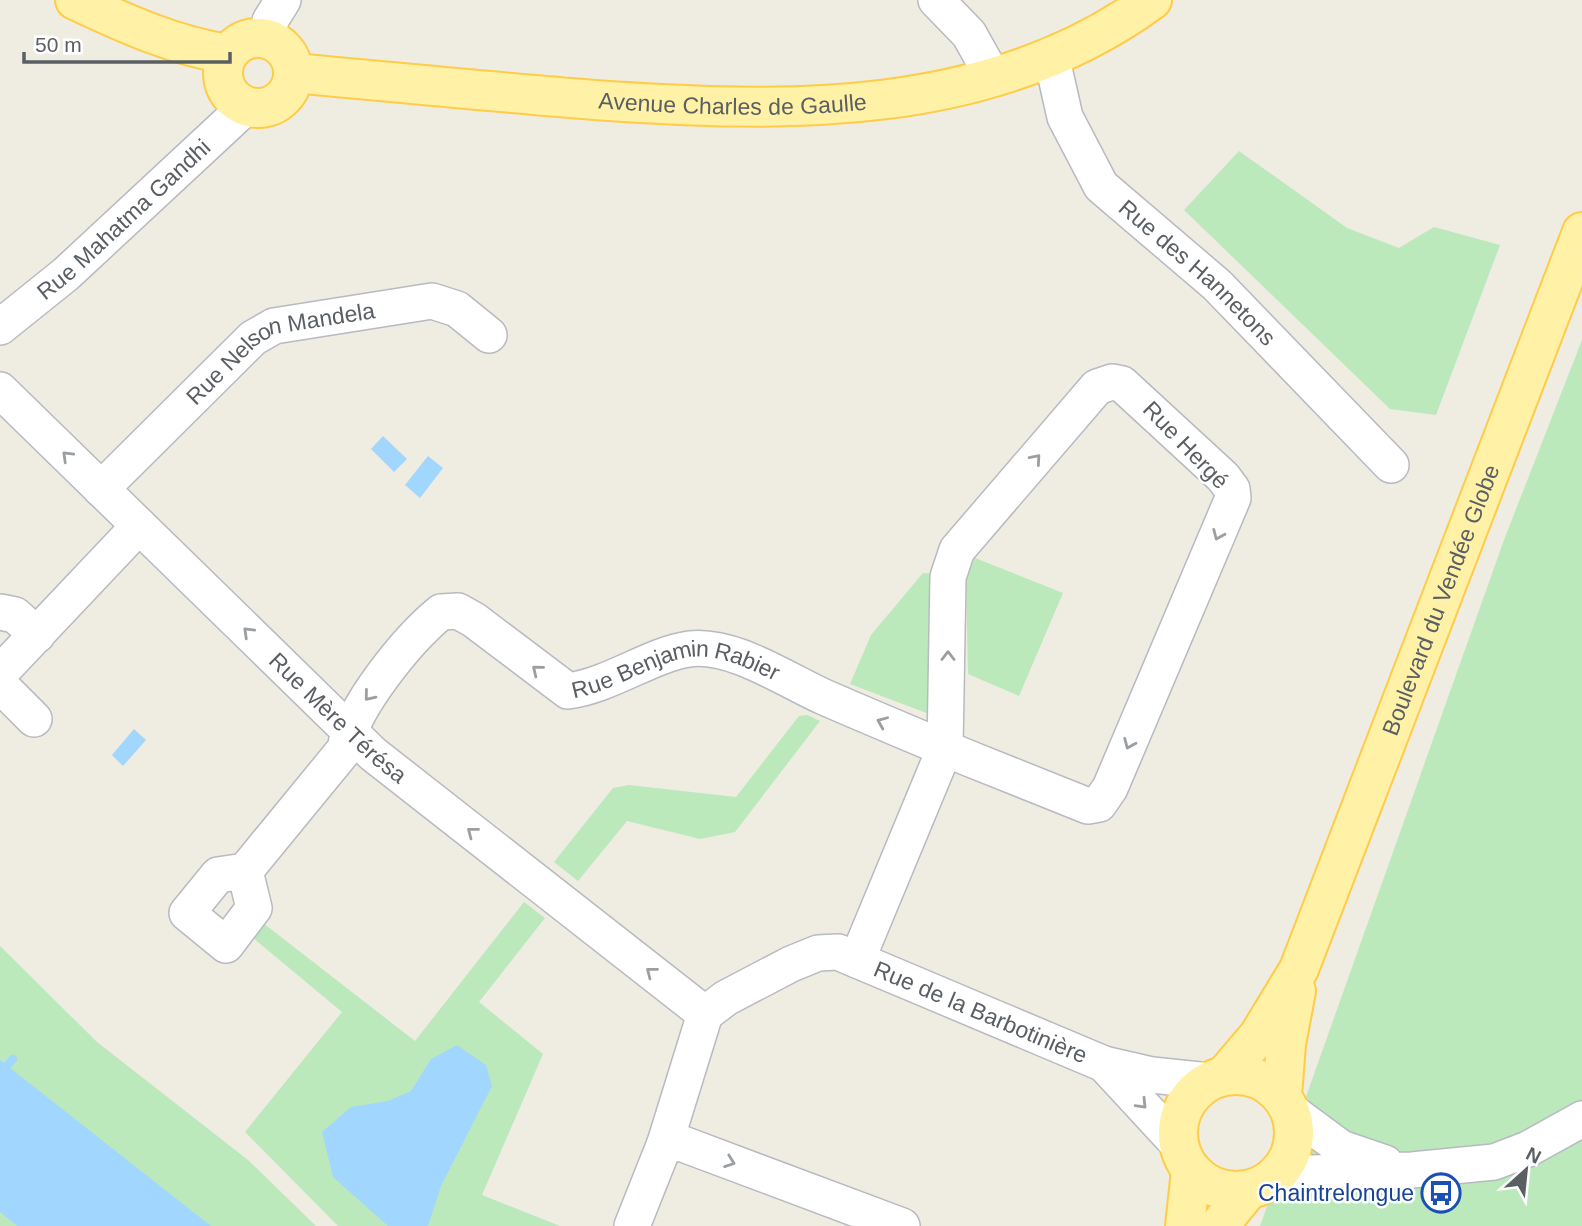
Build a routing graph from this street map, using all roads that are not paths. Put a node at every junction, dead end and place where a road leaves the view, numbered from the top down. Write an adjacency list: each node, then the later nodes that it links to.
1 (75, 0): 6 (main road)
2 (283, 0): 5 (street)
3 (936, 0): 9 (street)
4 (1144, 2): 7 (main road, Avenue Charles de Gaulle)
5 (269, 39): 6 (main road); 8 (main road)
6 (228, 54): 10 (main road)
7 (1051, 55): 9 (main road, Avenue Charles de Gaulle); 15 (street, Rue des Hannetons)
8 (293, 73): 9 (main road, Avenue Charles de Gaulle); 10 (main road)
9 (993, 77)
10 (243, 104): 12 (street, Rue Mahatma Gandhi)
11 (1582, 233): 27 (main road, Boulevard du Vendée Globe)
12 (0, 327)
13 (489, 335): 16 (street, Rue Nelson Mandela)
14 (0, 390): 16 (street, Rue Mère Térésa, one-way to 14)
15 (1391, 465)
16 (101, 489): 17 (street, Rue Mère Térésa)
17 (139, 526): 19 (street); 23 (street, Rue Mère Térésa, one-way to 17)
18 (0, 612): 19 (street)
19 (37, 635): 20 (street)
20 (0, 673)
21 (0, 685): 22 (street)
22 (34, 719)
23 (348, 730): 24 (street, Rue Benjamin Rabier, one-way to 23); 25 (street); 28 (street, Rue Mère Térésa, one-way to 23)
24 (945, 748): 24 (street, Rue Hergé, one-way to 24); 26 (street)
25 (246, 871)
26 (857, 960): 28 (street, Rue de la Barbotinière); 29 (street, Rue de la Barbotinière)
27 (1299, 969): 30 (main road, Boulevard du Vendée Globe); 31 (main road, Boulevard du Vendée Globe)
28 (705, 1014): 33 (street)
29 (1104, 1064): 30 (street, Rue de la Barbotinière); 34 (street, Rue de la Barbotinière, one-way to 34)
30 (1217, 1078): 31 (main road); 34 (main road)
31 (1286, 1104): 35 (street); 36 (main road)
32 (1582, 1119): 35 (street)
33 (665, 1143): 37 (street); 38 (street, one-way to 38)
34 (1184, 1157): 36 (main road); 39 (main road)
35 (1412, 1170): 36 (street)
36 (1263, 1182): 40 (main road)
37 (632, 1226)
38 (902, 1226)
39 (1185, 1226)
40 (1219, 1226)

